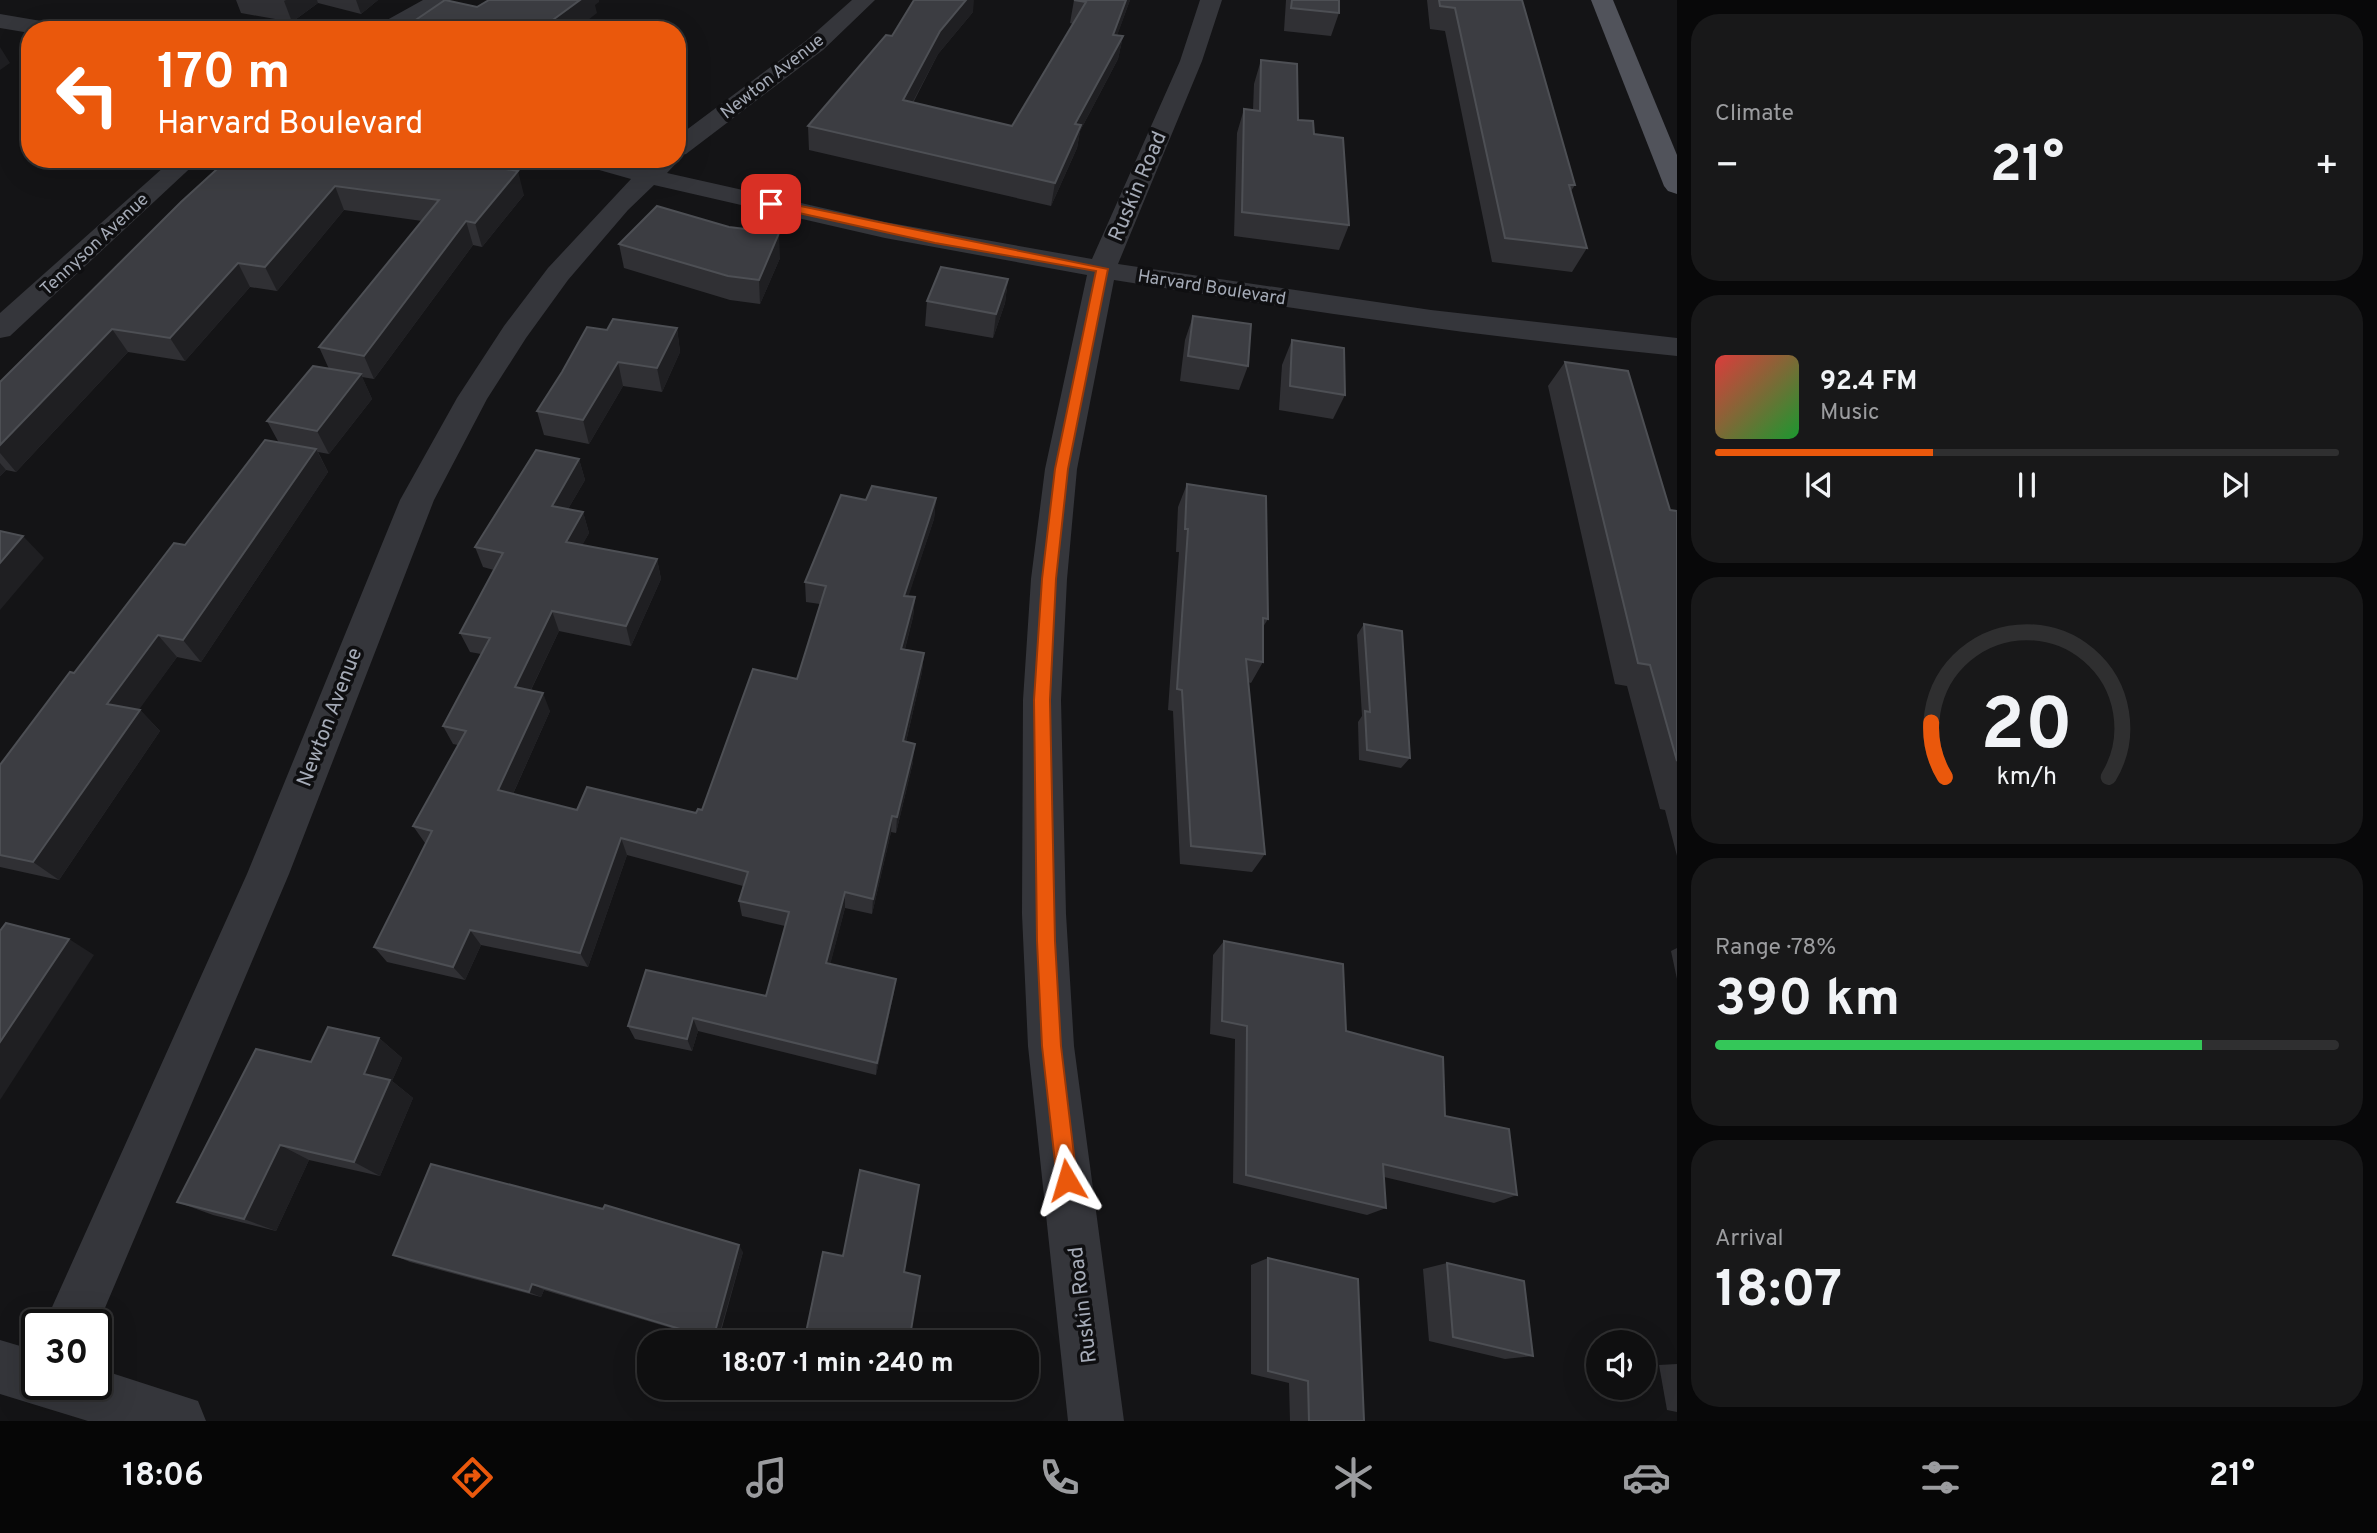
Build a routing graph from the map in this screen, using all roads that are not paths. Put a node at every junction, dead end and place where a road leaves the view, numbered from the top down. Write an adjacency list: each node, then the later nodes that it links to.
1 (440, 0): 6 (street)
2 (864, 0): 8 (street, Newton Avenue)
3 (1211, 0): 13 (street, Ruskin Road)
4 (1602, 0): 12 (main road)
5 (0, 21): 7 (street)
6 (398, 21)
7 (21, 25)
8 (686, 145)
9 (686, 167): 13 (street, Harvard Boulevard)
10 (178, 168): 14 (street, Tennyson Avenue)
11 (657, 168): 16 (street, Newton Avenue)
12 (1677, 187)
13 (1102, 269): 15 (street, Harvard Boulevard); 21 (street, Ruskin Road)
14 (0, 329)
15 (1677, 347)
16 (78, 1309)
17 (0, 1367): 18 (street)
18 (21, 1373)
19 (109, 1400): 20 (street)
20 (178, 1421)
21 (1096, 1421)

